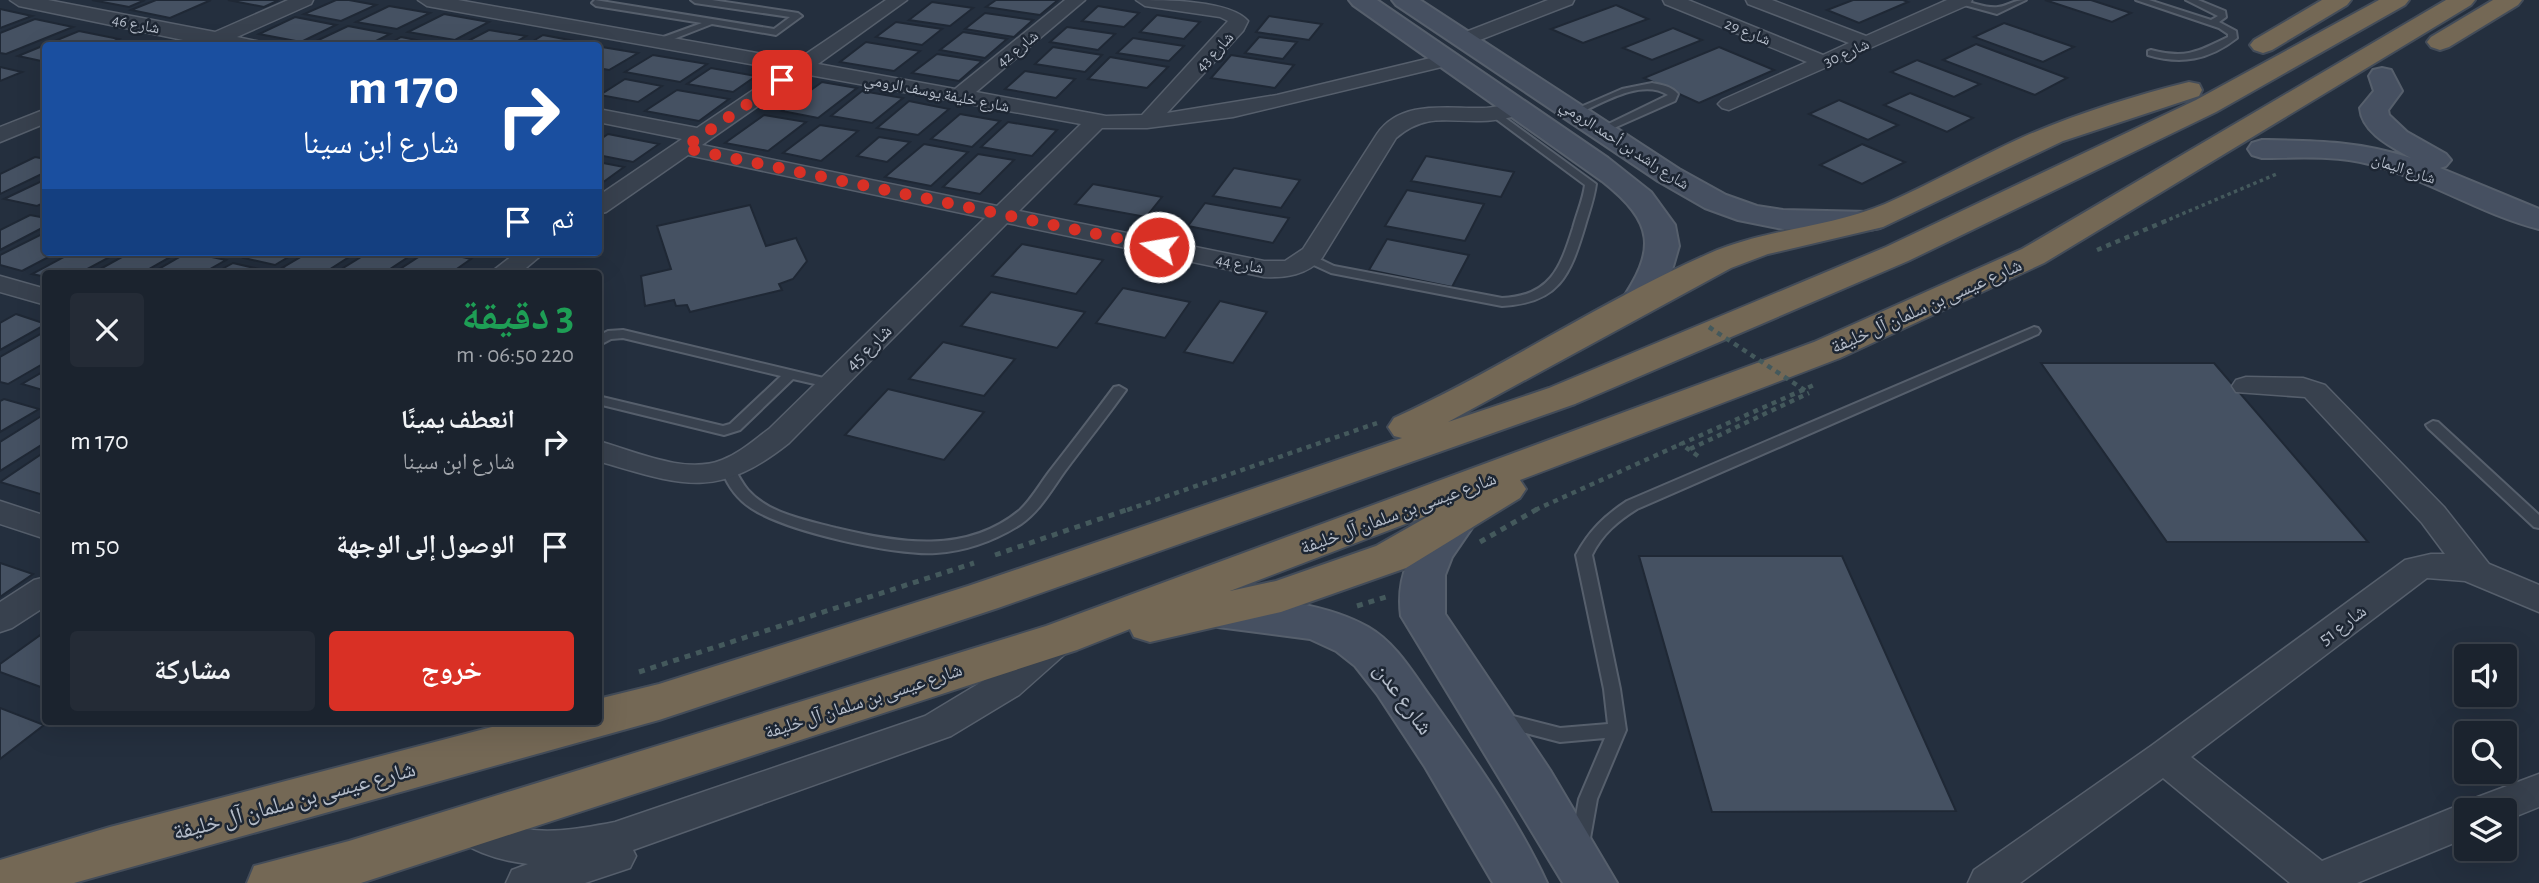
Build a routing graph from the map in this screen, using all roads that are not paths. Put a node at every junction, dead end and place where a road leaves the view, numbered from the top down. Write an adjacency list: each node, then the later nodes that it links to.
1 (19, 0): 25 (street, شارع 46)
2 (304, 0): 25 (street)
3 (427, 0): 24 (street, شارع خليفة يوسف الرومي)
4 (601, 0): 21 (lane)
5 (695, 0): 22 (lane)
6 (898, 0): 30 (street)
7 (1076, 0): 33 (street, شارع 42)
8 (1145, 0): 39 (street, شارع 43)
9 (1565, 0): 26 (street, شارع خليفة يوسف الرومي)
10 (1672, 0): 29 (street, شارع 29)
11 (1755, 0): 27 (street, شارع 29)
12 (2022, 0): 19 (lane)
13 (2140, 0): 23 (lane)
14 (2190, 0): 23 (lane)
15 (2339, 0): 32 (highway)
16 (2397, 0): 54 (highway)
17 (2463, 0): 56 (highway, شارع عيسى بن سلمان آل خليفة)
18 (2510, 0): 31 (highway)
19 (1961, 1): 27 (street, شارع 30)
20 (1393, 11): 26 (street, شارع راشد بن أحمد الرومي)
21 (670, 15): 22 (lane); 24 (lane)
22 (714, 22): 24 (lane)
23 (2211, 23): 28 (lane)
24 (655, 40): 30 (street, شارع خليفة يوسف الرومي)
25 (210, 42)
26 (1453, 42): 35 (street, شارع راشد بن أحمد الرومي); 36 (street, شارع راشد بن أحمد الرومي); 39 (street, شارع خليفة يوسف الرومي)
27 (1866, 43): 29 (street, شارع 30)
28 (2151, 53)
29 (1824, 62): 34 (street, شارع 30)
30 (802, 66): 33 (street, شارع خليفة يوسف الرومي); 44 (street)
31 (2382, 76): 45 (highway); 47 (street, شارع اليمان)
32 (2189, 90): 53 (highway); 54 (highway)
33 (959, 96): 40 (street, شارع خليفة يوسف الرومي)
34 (1729, 104)
35 (1507, 111): 48 (street, شارع راشد بن أحمد الرومي); 57 (street); 57 (lane)
36 (1574, 112): 42 (street, شارع راشد بن أحمد الرومي); 42 (lane)
37 (42, 116): 41 (street)
38 (602, 116): 44 (street)
39 (1149, 120): 40 (street, شارع خليفة يوسف الرومي)
40 (1096, 121): 51 (street, شارع 45)
41 (4, 130): 43 (street)
42 (1601, 130): 46 (street, شارع راشد بن أحمد الرومي)
43 (42, 136)
44 (693, 142): 50 (street); 51 (street, شارع 44)
45 (2262, 149): 47 (street, شارع اليمان); 56 (highway)
46 (1633, 151): 48 (street); 53 (street, شارع راشد بن أحمد الرومي)
47 (2425, 164): 49 (street, شارع اليمان); 52 (street, شارع اليمان)
48 (1599, 166): 61 (street, شارع راشد بن أحمد الرومي)
49 (2539, 199)
50 (602, 204)
51 (1002, 214): 57 (street, شارع 44); 65 (street, شارع 45)
52 (2539, 219)
53 (1869, 221): 61 (highway)
54 (1896, 254): 77 (highway)
55 (526, 256): 58 (street)
56 (2034, 256): 70 (highway, شارع عيسى بن سلمان آل خليفة)
57 (1308, 258)
58 (507, 270)
59 (0, 284): 60 (street)
60 (42, 296)
61 (1636, 304): 77 (highway)
62 (2034, 331): 88 (lane)
63 (602, 339): 64 (lane)
64 (789, 374): 65 (lane); 68 (lane)
65 (832, 384): 72 (street, شارع 45)
66 (2246, 386): 78 (street)
67 (1119, 390): 72 (lane)
68 (602, 401)
69 (2433, 425): 74 (lane)
70 (1562, 450): 76 (highway); 83 (highway, شارع عيسى بن سلمان آل خليفة)
71 (602, 452): 72 (street, شارع 45)
72 (729, 471)
73 (0, 512): 75 (street)
74 (2539, 523)
75 (42, 527)
76 (1466, 532): 81 (highway); 84 (street)
77 (984, 572): 86 (highway)
78 (2478, 574): 80 (street, شارع 51); 89 (street, شارع 51)
79 (42, 592): 82 (street)
80 (2539, 600)
81 (1217, 611): 83 (highway); 85 (street, شارع عدن)
82 (0, 619)
83 (1061, 638): 90 (street); 93 (highway, شارع عيسى بن سلمان آل خليفة)
84 (1476, 698): 85 (street); 88 (lane); 95 (street)
85 (1412, 708): 100 (street, شارع عدن)
86 (602, 717)
87 (573, 725): 97 (highway, شارع عيسى بن سلمان آل خليفة)
88 (1617, 730): 95 (lane)
89 (2164, 757): 96 (street); 101 (street, شارع 51)
90 (760, 788): 93 (street); 99 (street)
91 (2539, 790): 92 (street)
92 (2517, 799)
93 (466, 825): 98 (highway, شارع عيسى بن سلمان آل خليفة)
94 (2454, 825): 96 (street)
95 (1584, 871)
96 (2314, 882)
97 (2, 883)
98 (273, 883)
99 (526, 883)
100 (1521, 883)
101 (1988, 883)

